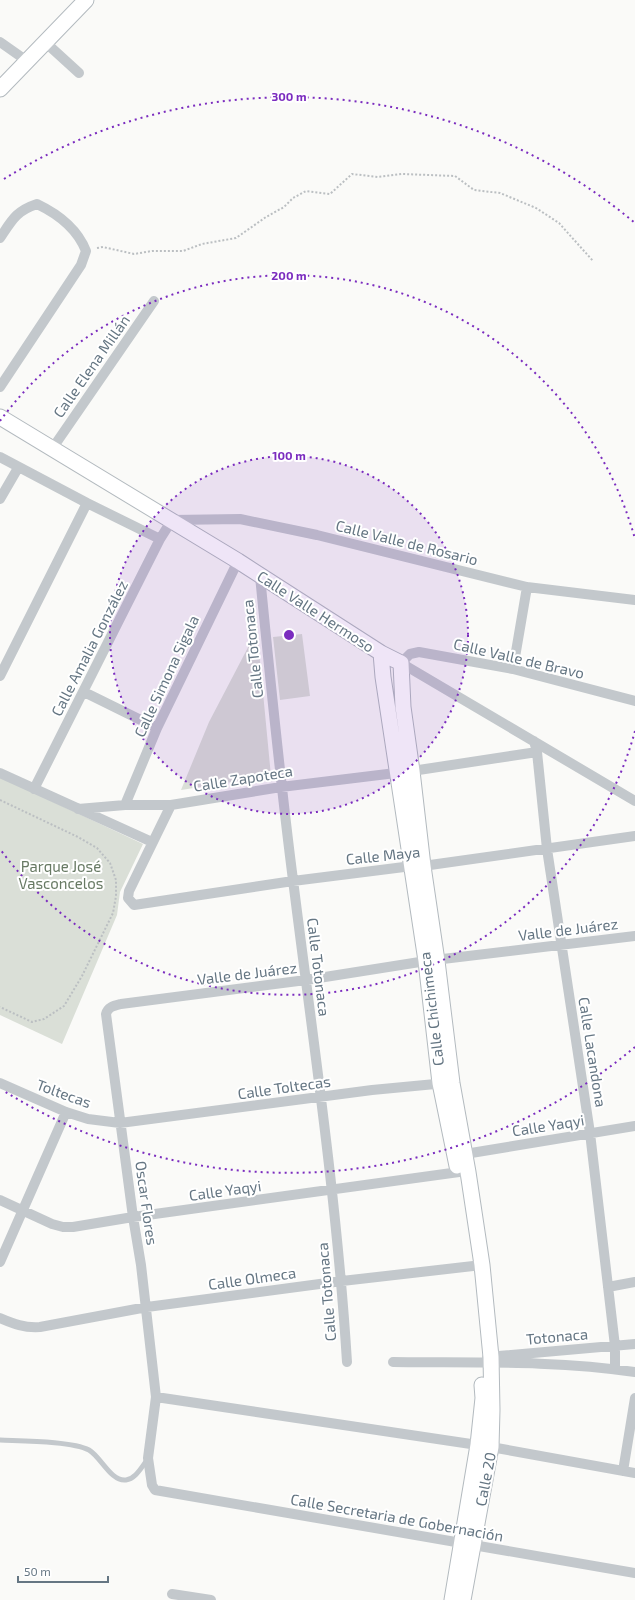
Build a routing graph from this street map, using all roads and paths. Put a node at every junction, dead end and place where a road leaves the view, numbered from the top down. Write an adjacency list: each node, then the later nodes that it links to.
1 (82, 1): 3 (main road)
2 (0, 42): 4 (street)
3 (45, 42): 4 (main road); 5 (street)
4 (27, 61): 6 (main road)
5 (79, 73)
6 (0, 89)
7 (0, 238): 8 (street)
8 (86, 251): 9 (path); 11 (street)
9 (593, 261)
10 (154, 301): 13 (street, Calle Elena Millán)
11 (0, 387)
12 (0, 417): 13 (main road, Calle Valle Hermoso)
13 (52, 449): 18 (main road, Calle Valle Hermoso)
14 (0, 458): 15 (street)
15 (18, 468): 16 (street); 17 (street)
16 (0, 499)
17 (87, 503): 19 (street); 27 (street)
18 (172, 520): 19 (street, Calle Amalia González); 20 (main road, Calle Valle Hermoso); 22 (street, Calle Valle de Rosario)
19 (160, 539): 28 (street, Calle Amalia González)
20 (238, 561): 21 (main road, Calle Valle Hermoso); 30 (street, Calle Simona Sigala)
21 (260, 576): 24 (main road, Calle Valle Hermoso); 36 (street, Calle Totonaca)
22 (527, 587): 23 (street, Calle Valle de Rosario); 26 (street)
23 (635, 600)
24 (381, 653): 25 (main road, Calle Valle Hermoso); 34 (main road, Calle Chichimeca)
25 (400, 663): 26 (street, Calle Valle de Bravo); 31 (street, Calle Valle Hermoso); 33 (main road, Calle Chichimeca)
26 (513, 669): 29 (street, Calle Valle de Bravo)
27 (0, 676)
28 (84, 692): 30 (street); 37 (street, Calle Amalia González)
29 (635, 701)
30 (158, 728): 41 (street, Calle Simona Sigala)
31 (534, 741): 32 (street, Calle Lacandona); 39 (street, Calle Valle Hermoso)
32 (537, 752): 33 (street, Calle Zapoteca); 45 (street, Calle Lacandona)
33 (412, 771): 34 (street, Calle Zapoteca); 46 (main road, Calle Chichimeca)
34 (397, 772): 36 (street, Calle Zapoteca); 46 (main road, Calle Chichimeca)
35 (0, 773): 37 (street)
36 (282, 787): 40 (street, Calle Zapoteca); 47 (street, Calle Totonaca)
37 (34, 789): 42 (street)
38 (0, 800): 52 (path)
39 (635, 801)
40 (171, 804): 41 (street, Calle Zapoteca); 44 (street)
41 (125, 806): 42 (street, Calle Zapoteca)
42 (78, 809): 44 (street)
43 (635, 836): 45 (street, Calle Maya)
44 (152, 842): 47 (street, Calle Maya)
45 (547, 849): 46 (street, Calle Maya); 49 (street, Calle Lacandona)
46 (418, 866): 47 (street, Calle Maya); 50 (main road, Calle Chichimeca)
47 (293, 880): 51 (street, Calle Totonaca)
48 (635, 936): 49 (street, Valle de Juárez)
49 (561, 945): 50 (street, Valle de Juárez); 60 (street, Calle Lacandona)
50 (432, 961): 51 (street, Valle de Juárez); 55 (main road, Calle Chichimeca)
51 (306, 980): 53 (street, Valle de Juárez); 56 (street, Calle Totonaca)
52 (0, 1007)
53 (106, 1014): 58 (street, Oscar Flores)
54 (0, 1083): 57 (street, Toltecas)
55 (446, 1083): 56 (street, Calle Toltecas); 61 (main road, Calle Chichimeca); 62 (main road, Calle Chichimeca)
56 (321, 1098): 58 (street, Calle Toltecas); 63 (street, Calle Totonaca)
57 (66, 1112): 58 (street, Toltecas); 65 (street)
58 (120, 1123): 66 (street, Oscar Flores)
59 (635, 1126): 60 (street, Calle Yaqyi)
60 (590, 1133): 61 (street, Calle Yaqyi); 71 (street, Calle Lacandona)
61 (465, 1154): 68 (main road, Calle Chichimeca)
62 (458, 1172): 63 (street, Calle Yaqyi); 68 (main road, Calle Chichimeca)
63 (331, 1191): 66 (street, Calle Yaqyi); 69 (street, Calle Totonaca)
64 (0, 1200): 65 (street, Calle Yaqyi)
65 (24, 1211): 66 (street, Calle Yaqyi); 67 (street)
66 (133, 1217): 72 (street, Oscar Flores)
67 (0, 1262)
68 (477, 1266): 69 (street, Calle Olmeca); 76 (main road, Calle Chichimeca)
69 (342, 1281): 72 (street, Calle Olmeca); 77 (street, Calle Totonaca)
70 (635, 1282): 71 (street)
71 (608, 1287): 75 (street, Calle Lacandona)
72 (147, 1307): 73 (street, Calle Olmeca); 81 (street, Oscar Flores)
73 (0, 1318)
74 (635, 1344): 75 (street, Totonaca)
75 (615, 1346): 76 (street, Totonaca); 79 (street, Calle Lacandona)
76 (486, 1360): 78 (street); 79 (street); 84 (main road, Calle 20)
77 (347, 1362)
78 (393, 1362)
79 (615, 1369): 80 (street)
80 (635, 1372)
81 (156, 1397): 84 (street); 85 (street, Oscar Flores)
82 (635, 1398): 86 (street)
83 (0, 1440): 85 (lane)
84 (484, 1446): 86 (street); 89 (main road, Calle 20)
85 (148, 1458): 88 (street, Oscar Flores)
86 (622, 1471): 87 (street)
87 (635, 1473)
88 (155, 1490): 89 (street, Calle Secretaria de Gobernación)
89 (467, 1544): 90 (street, Calle Secretaria de Gobernación); 93 (main road, Calle 20); 94 (main road, Calle 20)
90 (635, 1573)
91 (172, 1594): 92 (street)
92 (211, 1600)
93 (452, 1600)
94 (463, 1600)

